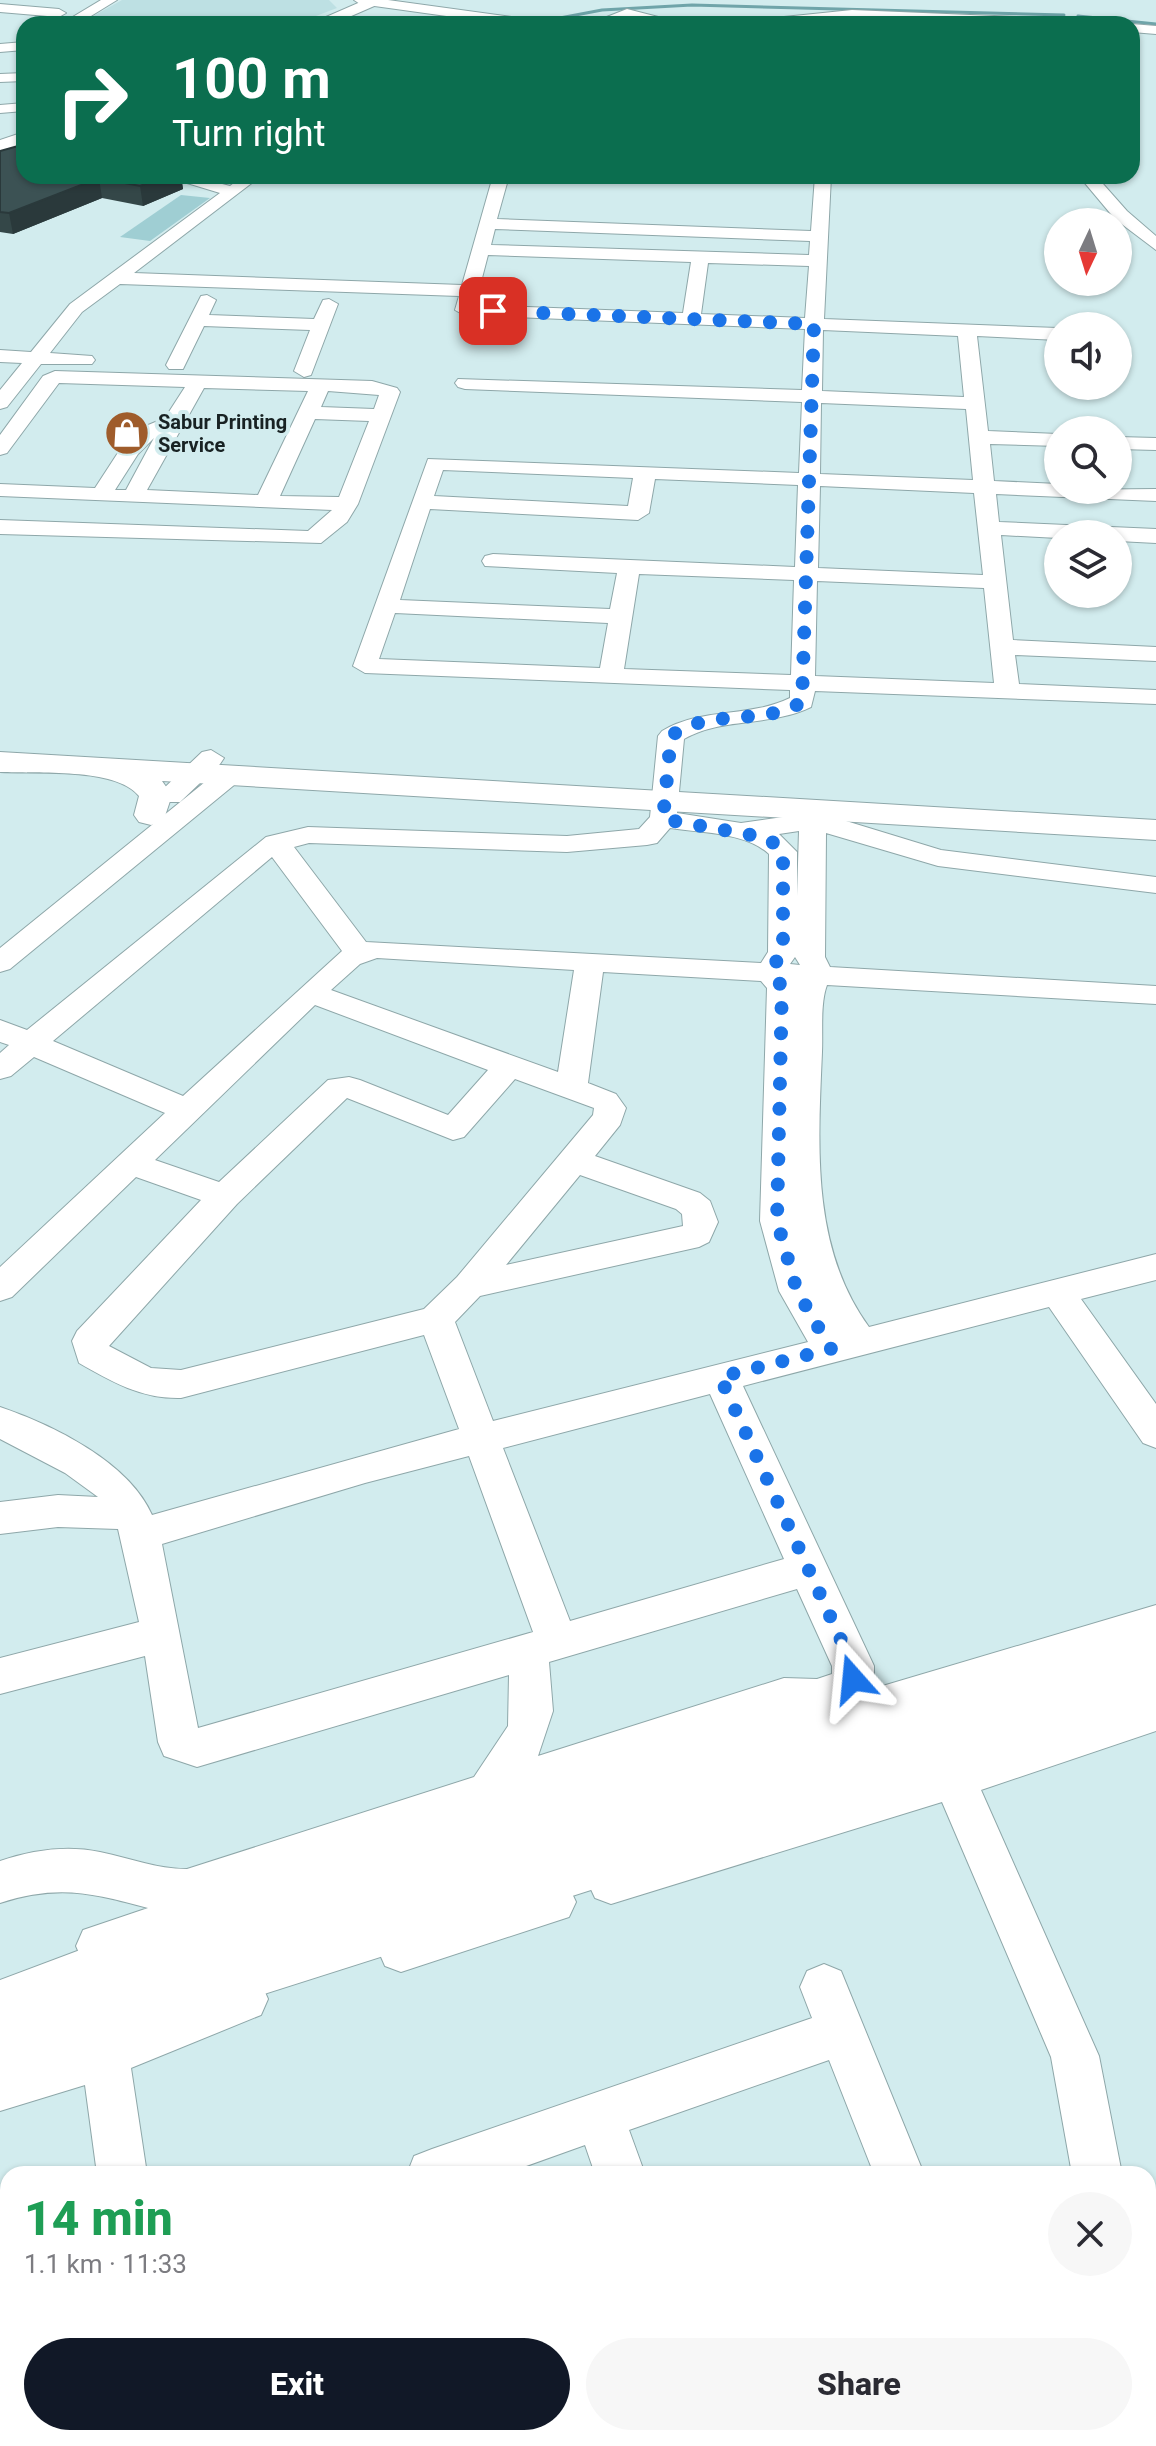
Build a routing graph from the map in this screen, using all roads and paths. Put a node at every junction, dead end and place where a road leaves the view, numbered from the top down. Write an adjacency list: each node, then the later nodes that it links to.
1 (75, 0): 2 (street)
2 (109, 1): 7 (street)
3 (372, 1): 8 (main road); 9 (street)
4 (0, 8): 6 (street)
5 (923, 15): 12 (street); 13 (street); 14 (street)
6 (46, 16)
7 (71, 16)
8 (337, 16)
9 (477, 16)
10 (619, 16): 11 (street)
11 (643, 16)
12 (818, 16)
13 (926, 16)
14 (941, 16)
15 (204, 184): 20 (street)
16 (242, 184): 20 (street)
17 (499, 184): 24 (street)
18 (823, 184): 27 (street)
19 (1094, 184): 21 (street)
20 (232, 191): 33 (street)
21 (1115, 208)
22 (1132, 216): 23 (street)
23 (1156, 221)
24 (487, 224): 26 (street); 29 (street)
25 (1132, 224): 28 (street)
26 (682, 231): 27 (street); 30 (street)
27 (820, 236): 32 (street)
28 (1156, 245)
29 (480, 250): 30 (street); 36 (street)
30 (679, 257): 31 (street)
31 (700, 257): 32 (street); 37 (street)
32 (818, 261): 39 (street)
33 (113, 278): 34 (street); 44 (street)
34 (216, 282): 35 (street); 38 (street)
35 (336, 286): 36 (street); 40 (street)
36 (468, 291): 37 (street)
37 (691, 319): 39 (street)
38 (197, 320): 40 (street); 45 (street)
39 (814, 324): 41 (street); 51 (street)
40 (321, 325): 46 (street)
41 (967, 330): 42 (street); 53 (street)
42 (1044, 333)
43 (0, 356): 44 (street)
44 (34, 358): 45 (street); 52 (street)
45 (176, 365): 46 (street)
46 (304, 371): 47 (street)
47 (409, 376)
48 (198, 381): 50 (street); 56 (street); 61 (street)
49 (465, 383): 51 (street)
50 (321, 385): 54 (street); 55 (street)
51 (813, 397): 53 (street); 63 (street)
52 (0, 403)
53 (975, 403): 57 (street)
54 (309, 413): 55 (street); 69 (street)
55 (383, 415): 71 (street)
56 (173, 422): 66 (street); 68 (street)
57 (978, 437): 58 (street); 64 (street)
58 (1044, 439)
59 (1132, 443): 60 (street)
60 (1156, 444)
61 (0, 449)
62 (645, 473): 63 (street); 70 (street); 72 (street)
63 (811, 480): 64 (street); 82 (street)
64 (983, 487): 67 (street); 74 (street)
65 (0, 490): 66 (street)
66 (96, 495): 68 (street); 75 (street)
67 (1156, 495)
68 (133, 496): 69 (street)
69 (258, 501): 71 (street); 78 (street)
70 (422, 502): 72 (street); 84 (street)
71 (347, 504): 78 (street)
72 (507, 506): 80 (street)
73 (0, 527): 75 (street)
74 (988, 528): 76 (street); 83 (street)
75 (70, 530): 78 (street)
76 (1044, 531)
77 (1132, 535): 79 (street)
78 (235, 536)
79 (1156, 536)
80 (493, 561): 81 (street); 85 (street)
81 (629, 567): 82 (street); 86 (street)
82 (808, 574): 83 (street); 90 (street)
83 (996, 582): 87 (street)
84 (386, 606): 85 (street); 89 (street)
85 (480, 610): 86 (street)
86 (620, 616): 89 (street)
87 (1002, 647): 88 (street); 91 (street)
88 (1156, 654)
89 (611, 676): 90 (street)
90 (802, 684): 91 (street); 97 (street)
91 (1007, 691): 92 (street)
92 (1156, 697)
93 (0, 745): 96 (main road)
94 (0, 762): 95 (main road)
95 (116, 767): 96 (main road); 99 (main road)
96 (212, 768): 97 (main road); 99 (street); 108 (street)
97 (665, 800): 98 (main road); 101 (main road); 102 (street); 103 (street)
98 (1156, 810)
99 (151, 815): 105 (street)
100 (813, 824): 102 (street); 104 (street); 110 (street)
101 (1156, 830)
102 (741, 831): 109 (street)
103 (276, 843): 106 (street); 114 (street)
104 (1156, 885)
105 (0, 941)
106 (359, 953): 107 (street); 111 (street)
107 (590, 962): 109 (street); 117 (street)
108 (0, 963)
109 (775, 973): 110 (street); 127 (street)
110 (816, 976): 112 (street); 127 (street)
111 (310, 993): 115 (street); 118 (street)
112 (1156, 995)
113 (0, 1030): 114 (street)
114 (32, 1043): 116 (street); 118 (street)
115 (510, 1065): 117 (street); 121 (street)
116 (0, 1069)
117 (571, 1088): 119 (street)
118 (187, 1110): 120 (street)
119 (573, 1160): 123 (street); 123 (street)
120 (130, 1163): 121 (street); 124 (street)
121 (225, 1196): 126 (street)
122 (1156, 1267): 125 (street)
123 (469, 1286): 126 (street)
124 (0, 1288)
125 (1057, 1291): 127 (street); 130 (street)
126 (436, 1319): 131 (street)
127 (846, 1346): 128 (street)
128 (720, 1377): 131 (street); 134 (street)
129 (0, 1422): 133 (street)
130 (1156, 1433)
131 (481, 1437): 133 (street); 137 (street)
132 (0, 1518): 133 (street)
133 (137, 1524): 136 (street)
134 (807, 1569): 137 (street); 143 (street)
135 (1156, 1622): 145 (street)
136 (160, 1634): 137 (street); 139 (street)
137 (542, 1646): 143 (street)
138 (1156, 1650): 148 (main road)
139 (0, 1676)
140 (1156, 1687): 148 (main road)
141 (1156, 1712): 142 (street)
142 (954, 1779): 148 (street); 157 (street)
143 (490, 1790): 144 (street)
144 (0, 1882)
145 (0, 1981)
146 (824, 1987): 149 (street)
147 (0, 2009): 148 (main road)
148 (98, 2015): 150 (main road); 151 (street); 153 (street)
149 (843, 2031): 152 (street); 156 (street)
150 (0, 2058)
151 (0, 2087)
152 (600, 2117): 154 (street); 155 (street)
153 (121, 2166)
154 (456, 2166)
155 (617, 2166)
156 (896, 2166)
157 (1096, 2166)

